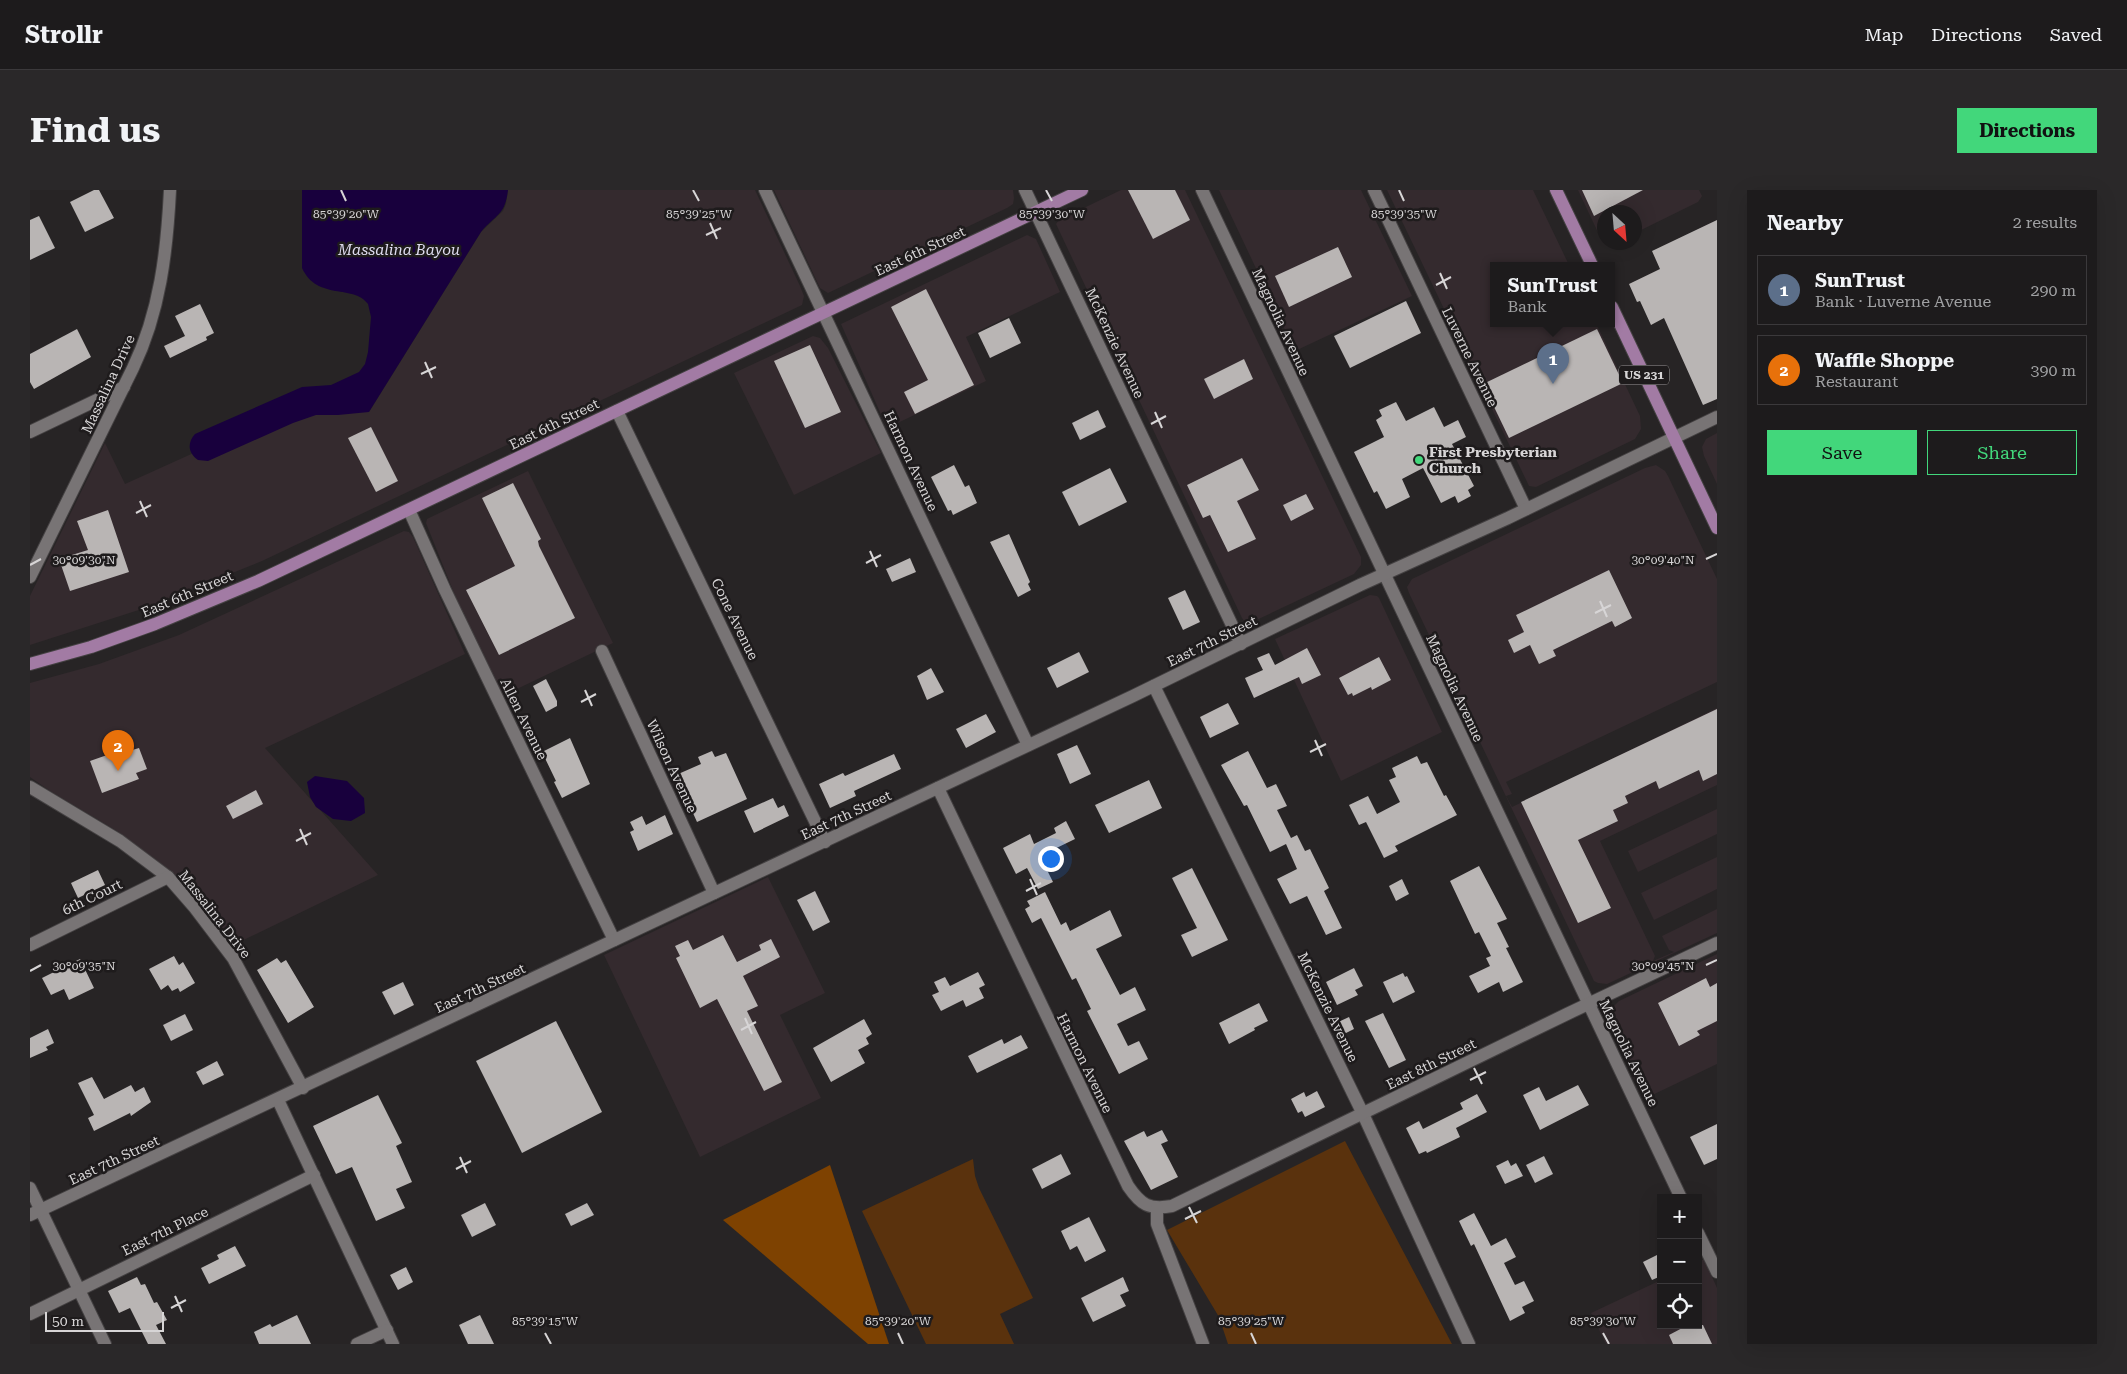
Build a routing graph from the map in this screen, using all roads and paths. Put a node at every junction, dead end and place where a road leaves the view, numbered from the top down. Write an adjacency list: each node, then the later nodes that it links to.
1 (170, 190): 12 (street, Massalina Drive)
2 (764, 190): 11 (street, Harmon Avenue)
3 (1025, 190): 8 (street, McKenzie Avenue)
4 (1082, 190): 8 (main road, East 6th Street)
5 (1202, 190): 20 (street, Magnolia Avenue)
6 (1374, 190): 17 (street, Luverne Avenue)
7 (1556, 190): 9 (main road)
8 (1036, 212): 11 (main road, East 6th Street); 22 (street, McKenzie Avenue)
9 (1591, 262)
10 (1615, 313): 16 (main road, US 231)
11 (823, 314): 13 (main road, East 6th Street); 26 (street, Harmon Avenue)
12 (124, 387): 15 (street); 21 (street, Massalina Drive)
13 (617, 410): 18 (main road, East 6th Street); 29 (street, Cone Avenue)
14 (1717, 417): 16 (street, East 7th Street)
15 (30, 432)
16 (1674, 438): 17 (street, East 7th Street); 19 (main road, US 231)
17 (1526, 509): 20 (street, East 7th Street)
18 (409, 510): 24 (main road, East 6th Street); 32 (street, Allen Avenue)
19 (1717, 528)
20 (1385, 574): 22 (street, East 7th Street); 35 (street, Magnolia Avenue)
21 (30, 577)
22 (1241, 644): 25 (street, East 7th Street)
23 (602, 651): 31 (street, Wilson Avenue)
24 (30, 664)
25 (1154, 686): 26 (street, East 7th Street); 38 (street, McKenzie Avenue)
26 (1028, 745): 28 (street, East 7th Street)
27 (30, 787): 30 (street, Massalina Drive)
28 (938, 788): 29 (street, East 7th Street); 42 (street, Harmon Avenue)
29 (825, 842): 31 (street, East 7th Street)
30 (168, 877): 34 (street, 6th Court); 36 (street, Massalina Drive)
31 (714, 894): 32 (street, East 7th Street)
32 (614, 940): 36 (street, East 7th Street)
33 (1717, 944): 35 (street, East 8th Street)
34 (30, 945)
35 (1589, 1004): 38 (street, East 8th Street); 41 (street, Magnolia Avenue)
36 (303, 1088): 37 (street, East 7th Street)
37 (278, 1100): 39 (street); 43 (street, East 7th Street)
38 (1363, 1114): 42 (street, East 8th Street); 53 (street, McKenzie Avenue)
39 (314, 1175): 46 (street, East 7th Place); 48 (street)
40 (30, 1188): 43 (street)
41 (1679, 1194)
42 (1157, 1208): 52 (street)
43 (35, 1213): 46 (street)
44 (1701, 1239): 45 (street)
45 (1717, 1272)
46 (78, 1291): 47 (street, East 7th Place); 49 (street)
47 (30, 1314)
48 (387, 1330): 50 (street); 51 (street)
49 (105, 1344)
50 (358, 1344)
51 (393, 1344)
52 (1203, 1344)
53 (1469, 1344)

